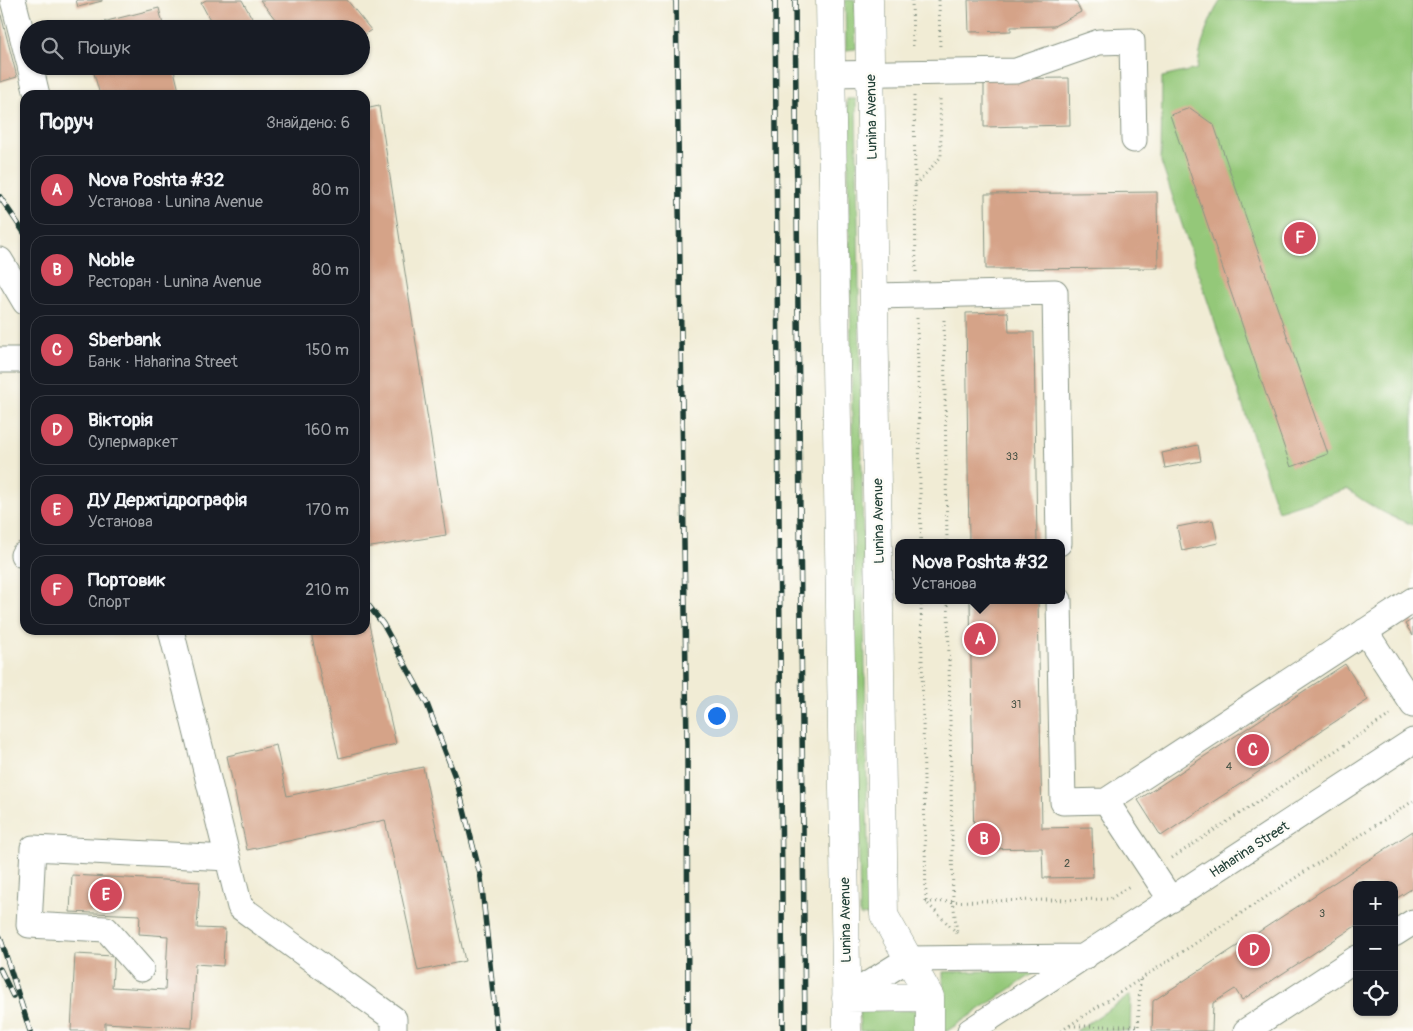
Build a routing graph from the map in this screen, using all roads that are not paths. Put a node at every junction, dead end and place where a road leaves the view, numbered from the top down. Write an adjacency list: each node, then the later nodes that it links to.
1 (13, 0): 4 (street)
2 (830, 0): 5 (main road, Lunina Avenue)
3 (869, 0): 6 (main road, Lunina Avenue)
4 (20, 27)
5 (832, 74): 6 (street); 32 (main road, Lunina Avenue)
6 (870, 74): 9 (street); 12 (main road, Lunina Avenue)
7 (32, 75): 8 (street)
8 (36, 90)
9 (1134, 140)
10 (0, 260): 11 (street)
11 (20, 294)
12 (874, 296): 15 (street); 28 (main road, Lunina Avenue)
13 (0, 360): 14 (street)
14 (20, 360)
15 (1058, 539)
16 (1413, 600): 18 (street)
17 (1059, 604): 22 (street)
18 (1365, 631): 20 (street); 22 (street)
19 (172, 635): 23 (street)
20 (1412, 703)
21 (1413, 741): 24 (street, Haharina Street)
22 (1106, 801): 24 (street)
23 (228, 858): 30 (street); 33 (street)
24 (1171, 900): 27 (street, Haharina Street)
25 (1413, 922): 26 (street)
26 (1398, 931)
27 (1085, 956): 28 (street); 36 (street, Haharina Street)
28 (908, 959): 31 (main road, Lunina Avenue); 32 (street)
29 (1353, 961): 37 (street)
30 (141, 969)
31 (930, 997): 32 (main road); 35 (main road)
32 (846, 998): 34 (main road, Lunina Avenue)
33 (394, 1031)
34 (847, 1031)
35 (930, 1031)
36 (970, 1031)
37 (1246, 1031)

